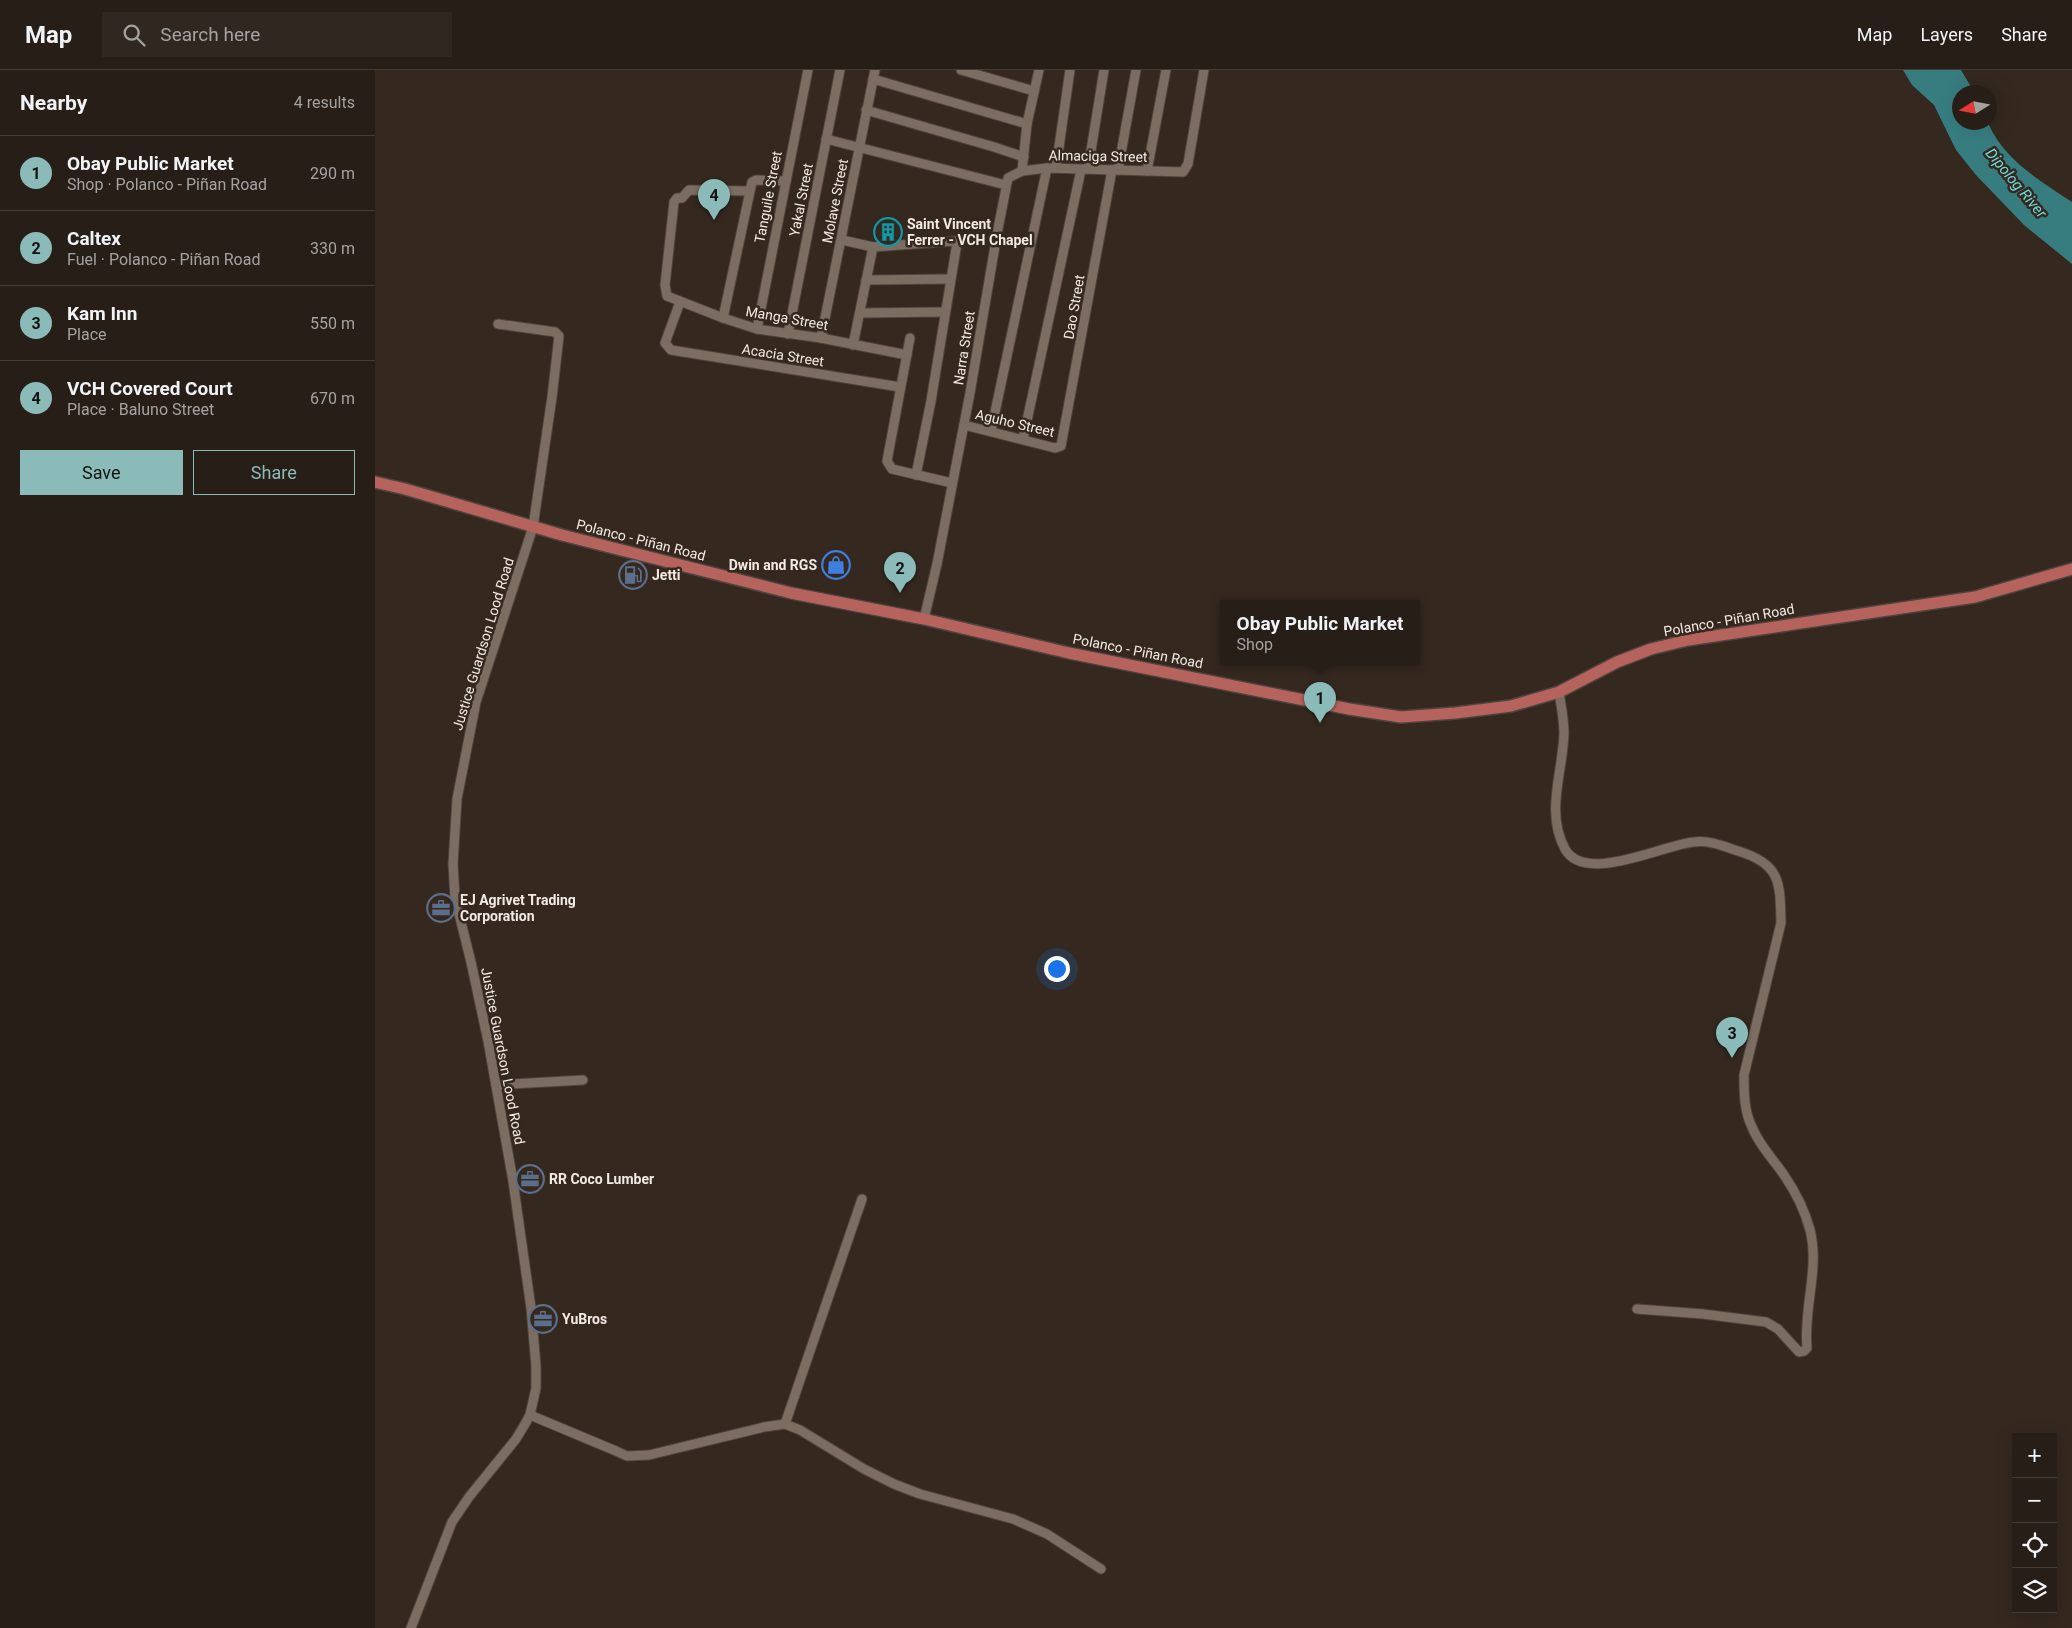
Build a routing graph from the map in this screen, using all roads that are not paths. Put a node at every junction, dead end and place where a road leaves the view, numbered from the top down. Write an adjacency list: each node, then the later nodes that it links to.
1 (808, 70): 22 (street, Tanguile Street)
2 (840, 70): 14 (street, Yakal Street)
3 (961, 70): 11 (street)
4 (1039, 70): 11 (street)
5 (1071, 70): 17 (street)
6 (1104, 70): 18 (street)
7 (1136, 70): 19 (street, Dao Street)
8 (1166, 70): 20 (street)
9 (1205, 70): 20 (street, Almaciga Street)
10 (874, 74): 12 (street, Molave Street); 13 (street)
11 (1034, 91): 13 (street)
12 (866, 110): 15 (street, Molave Street); 16 (street)
13 (1027, 124): 16 (street)
14 (826, 139): 15 (street); 35 (street, Yakal Street)
15 (859, 146): 23 (street); 25 (street, Molave Street)
16 (1023, 157): 21 (street)
17 (1051, 168): 18 (street, Almaciga Street); 21 (street, Almaciga Street); 42 (street)
18 (1084, 169): 19 (street, Almaciga Street); 43 (street)
19 (1115, 170): 20 (street, Almaciga Street); 44 (street, Dao Street)
20 (1147, 171)
21 (1018, 173): 23 (street, Narra Street)
22 (784, 182): 24 (street); 34 (street, Tanguile Street)
23 (1006, 185): 41 (street, Narra Street)
24 (749, 191): 29 (street, Manga Street); 32 (street)
25 (841, 240): 26 (street); 36 (street, Molave Street)
26 (873, 247): 27 (street); 28 (street)
27 (950, 279): 28 (street); 30 (street)
28 (866, 280): 31 (street)
29 (680, 302): 32 (street, Manga Street); 40 (street, Acacia Street)
30 (945, 312): 31 (street); 45 (street)
31 (860, 313): 38 (street)
32 (723, 318): 34 (street, Manga Street)
33 (497, 324): 48 (street, Justice Guardson Lood Road)
34 (757, 329): 35 (street, Manga Street)
35 (788, 334): 36 (street, Manga Street)
36 (821, 338): 38 (street, Manga Street)
37 (909, 338): 39 (street)
38 (853, 345): 39 (street, Manga Street)
39 (907, 355): 40 (street)
40 (900, 387): 45 (street)
41 (964, 425): 42 (street, Aguho Street); 47 (street, Narra Street)
42 (991, 432): 43 (street, Aguho Street)
43 (1023, 439): 44 (street, Aguho Street)
44 (1059, 448)
45 (916, 475): 47 (street)
46 (375, 482): 48 (main road, Polanco - Piñan Road)
47 (952, 483): 50 (street, Narra Street)
48 (533, 526): 50 (main road, Polanco - Piñan Road); 53 (street, Justice Guardson Lood Road)
49 (2072, 569): 51 (main road, Polanco - Piñan Road)
50 (924, 619): 51 (main road, Polanco - Piñan Road)
51 (1559, 692): 55 (street)
52 (583, 1080): 53 (street)
53 (496, 1085): 56 (street, Justice Guardson Lood Road)
54 (862, 1199): 57 (street)
55 (1637, 1309)
56 (530, 1415): 57 (street); 59 (street, Justice Guardson Lood Road)
57 (785, 1424): 58 (street)
58 (1101, 1569)
59 (411, 1628)

